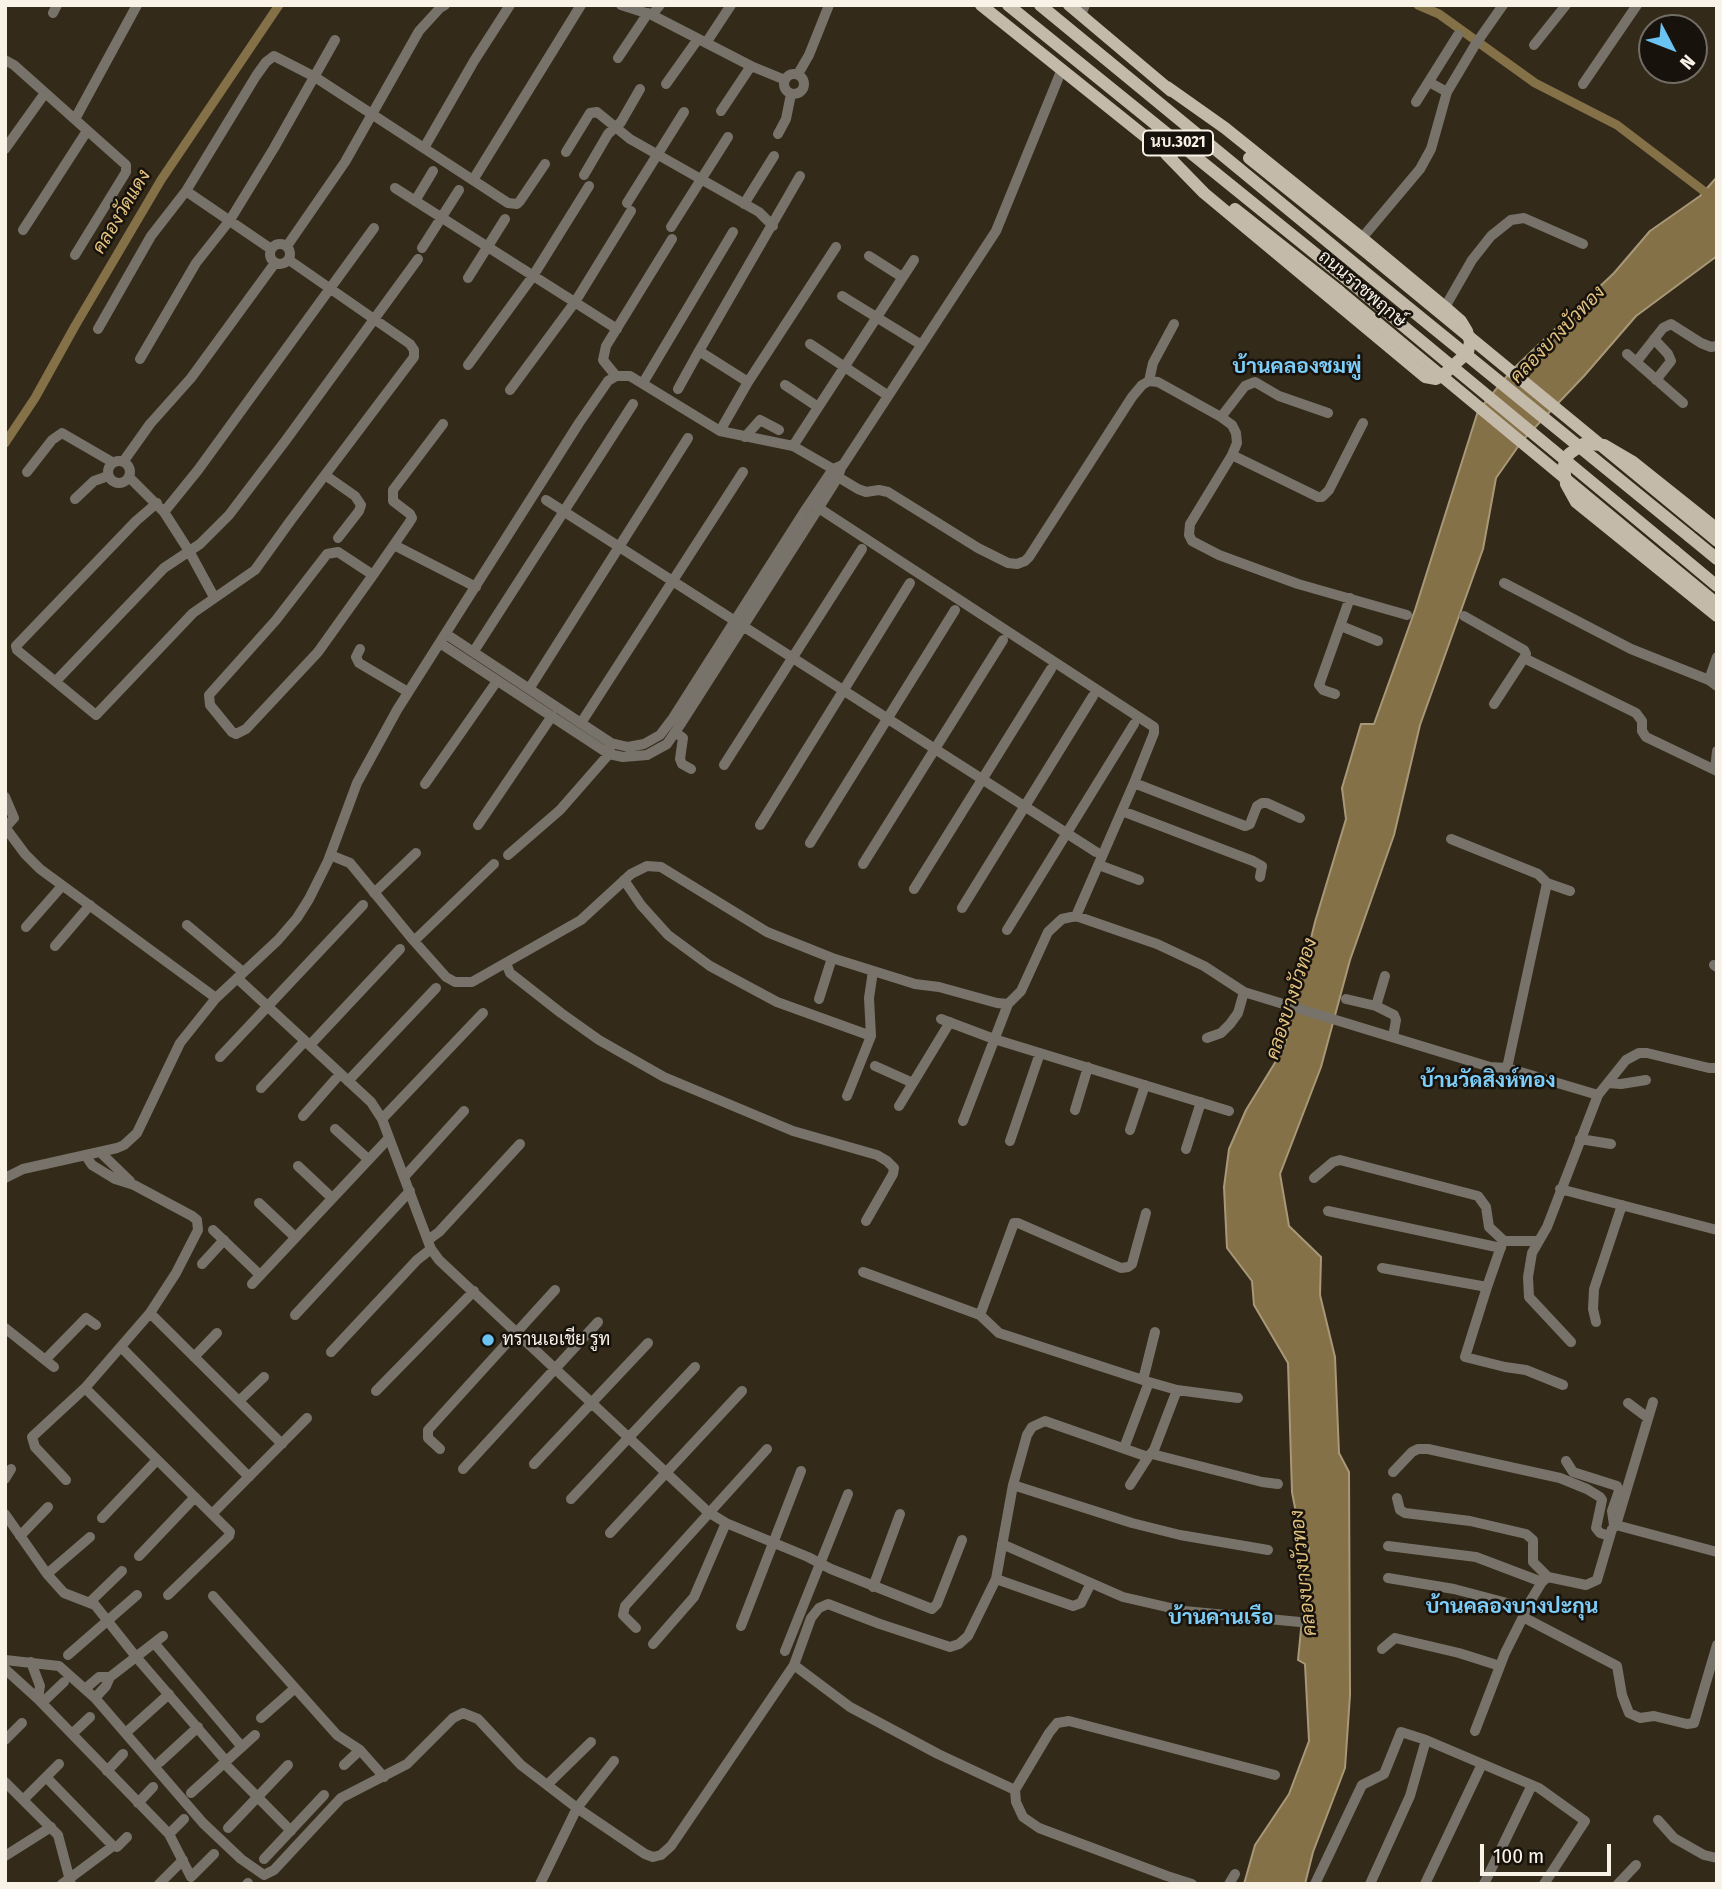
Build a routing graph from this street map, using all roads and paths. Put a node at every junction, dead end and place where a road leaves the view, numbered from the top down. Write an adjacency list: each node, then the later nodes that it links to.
1 (137, 5): 41 (street)
2 (445, 5): 40 (street)
3 (510, 5): 46 (street)
4 (581, 5): 57 (street)
5 (621, 5): 17 (street)
6 (660, 5): 17 (street)
7 (731, 5): 20 (street)
8 (829, 5): 26 (street)
9 (981, 5): 25 (main road, ถนนราชพฤกษ์ / นบ.3021)
10 (1008, 5): 156 (main road, ถนนราชพฤกษ์ / นบ.3021, bridge)
11 (1040, 5): 150 (main road, ถนนราชพฤกษ์ / นบ.3021, bridge)
12 (1069, 5): 16 (main road, ถนนราชพฤกษ์ / นบ.3021)
13 (1503, 5): 34 (street)
14 (1566, 5): 21 (street)
15 (1637, 5): 31 (street)
16 (1083, 10): 32 (main road, ถนนราชพฤกษ์ / นบ.3021)
17 (650, 14): 20 (street); 22 (street)
18 (1458, 35): 29 (street)
19 (335, 40): 27 (street)
20 (702, 41): 24 (street); 30 (street)
21 (1534, 45)
22 (618, 58)
23 (5, 60): 35 (street)
24 (751, 66): 28 (street); 38 (street)
25 (1062, 69): 50 (main road, ถนนราชพฤกษ์ / นบ.3021); 100 (street)
26 (798, 74): 28 (street); 36 (street)
27 (315, 77): 40 (street); 61 (street); 66 (street)
28 (785, 80): 36 (street)
29 (1429, 82): 34 (street); 37 (street)
30 (666, 84)
31 (1583, 84)
32 (1167, 88): 72 (main road); 145 (main road, ถนนราชพฤกษ์ / นบ.3021, bridge)
33 (640, 89): 42 (street)
34 (1447, 92): 72 (street)
35 (45, 93): 41 (street); 47 (street)
36 (791, 94): 44 (street)
37 (1416, 102)
38 (721, 111)
39 (684, 112): 49 (street)
40 (371, 113): 46 (street); 75 (street)
41 (75, 119): 43 (street)
42 (615, 128): 48 (street); 49 (street); 54 (street)
43 (87, 131): 70 (street); 80 (street)
44 (778, 134)
45 (727, 137): 56 (street)
46 (424, 148): 57 (street)
47 (5, 149)
48 (566, 152)
49 (658, 154): 56 (street); 91 (street)
50 (1167, 154): 92 (main road); 159 (main road, ถนนราชพฤกษ์ / นบ.3021, bridge)
51 (774, 156): 63 (street)
52 (545, 164): 57 (street)
53 (433, 171): 62 (street)
54 (584, 175)
55 (800, 176): 67 (street)
56 (701, 179): 63 (street); 68 (street)
57 (473, 180)
58 (589, 186): 86 (street)
59 (395, 188): 62 (street)
60 (459, 190): 64 (street)
61 (186, 191): 66 (street); 96 (street)
62 (415, 201): 64 (street)
63 (744, 204): 67 (street)
64 (442, 218): 76 (street); 78 (street)
65 (505, 219): 76 (street)
66 (230, 220): 79 (street); 104 (street)
67 (773, 226): 102 (street)
68 (671, 227)
69 (374, 228): 89 (street)
70 (23, 230)
71 (733, 232): 112 (street)
72 (1362, 237): 92 (main road)
73 (672, 239): 97 (street)
74 (1583, 244): 92 (street)
75 (287, 246): 79 (street); 83 (street)
76 (487, 247): 86 (street); 88 (street)
77 (836, 247): 111 (street)
78 (422, 248)
79 (271, 249): 85 (street)
80 (75, 255)
81 (869, 256): 87 (street)
82 (418, 259): 94 (street)
83 (289, 260): 85 (street); 89 (street)
84 (914, 260): 87 (street)
85 (275, 263): 130 (street)
86 (533, 276): 91 (street); 106 (street)
87 (902, 277): 93 (street)
88 (468, 278)
89 (331, 288): 94 (street); 142 (street)
90 (842, 296): 93 (street)
91 (575, 302): 97 (street); 115 (street)
92 (1445, 307)
93 (876, 317): 100 (street); 107 (street)
94 (375, 319): 134 (street); 149 (street)
95 (1174, 324): 110 (street)
96 (98, 329)
97 (617, 329): 108 (street)
98 (1654, 339): 101 (street); 105 (street); 109 (street)
99 (810, 344): 107 (street)
100 (920, 345): 116 (street)
101 (1717, 346)
102 (699, 351): 111 (street); 114 (street)
103 (1627, 354): 105 (street)
104 (140, 359)
105 (1637, 361): 109 (street)
106 (468, 365)
107 (844, 367): 116 (street); 119 (street)
108 (616, 376): 112 (street); 155 (street)
109 (1656, 380): 117 (street)
110 (1149, 381): 121 (street); 131 (street)
111 (748, 382): 124 (street)
112 (643, 383): 124 (street)
113 (785, 385): 119 (street)
114 (678, 389)
115 (510, 390)
116 (887, 395): 131 (street)
117 (1683, 403)
118 (633, 404): 141 (street)
119 (818, 407): 128 (street)
120 (1328, 413): 121 (street)
121 (1221, 417): 129 (street)
122 (1363, 423): 129 (street)
123 (443, 424): 146 (street)
124 (720, 430): 126 (street)
125 (779, 430): 126 (street)
126 (745, 437): 128 (street)
127 (688, 438): 147 (street)
128 (793, 446): 131 (street)
129 (1232, 455): 158 (street)
130 (118, 462): 132 (street); 135 (street); 136 (street)
131 (836, 471): 140 (street)
132 (27, 472)
133 (743, 472): 152 (street)
134 (325, 475): 144 (street); 157 (street)
135 (108, 476): 136 (street); 137 (street)
136 (129, 477): 139 (street)
137 (75, 499)
138 (546, 500): 141 (street)
139 (157, 503): 142 (street); 175 (street)
140 (815, 506): 164 (street); 196 (street)
141 (564, 510): 147 (street); 170 (street)
142 (164, 512): 149 (street)
143 (1717, 529): 162 (main road)
144 (338, 538)
145 (1717, 541)
146 (394, 545): 151 (street); 155 (street)
147 (619, 545): 152 (street); 178 (street)
148 (862, 549): 171 (street)
149 (189, 551): 157 (street); 175 (street)
150 (1717, 559)
151 (373, 575): 151 (street)
152 (673, 581): 164 (street); 186 (street)
153 (910, 583): 179 (street)
154 (1504, 583): 177 (street)
155 (476, 586): 166 (street)
156 (1717, 586)
157 (214, 597): 175 (street)
158 (1350, 598): 161 (street); 165 (street)
159 (1717, 604)
160 (955, 610): 185 (street)
161 (1407, 615)
162 (1717, 615)
163 (1464, 616): 173 (street)
164 (739, 624): 171 (street); 188 (street); 189 (street)
165 (1341, 626): 168 (street); 181 (street)
166 (443, 639): 170 (street); 176 (street); 180 (street)
167 (1003, 640): 190 (street)
168 (1378, 641)
169 (360, 649): 180 (street)
170 (474, 651): 178 (street)
171 (793, 657): 179 (street); 192 (street)
172 (1717, 657): 177 (street)
173 (1524, 658): 183 (street); 194 (street)
174 (1051, 668): 195 (street)
175 (56, 681)
176 (497, 681): 184 (street); 197 (street)
177 (1713, 683)
178 (529, 689): 186 (street)
179 (844, 691): 185 (street); 203 (street)
180 (408, 692): 210 (street)
181 (1335, 694)
182 (1093, 696): 199 (street)
183 (1494, 704)
184 (552, 716): 189 (street); 202 (street)
185 (887, 719): 190 (street); 207 (street)
186 (581, 723): 189 (street)
187 (1134, 724): 205 (street)
188 (676, 732): 189 (street); 193 (street)
189 (610, 749): 211 (street)
190 (934, 750): 195 (street); 213 (street)
191 (1717, 751): 194 (street)
192 (724, 765)
193 (691, 769)
194 (1716, 770)
195 (982, 779): 199 (street); 220 (street)
196 (1134, 783): 200 (street); 201 (street)
197 (425, 784)
198 (5, 797): 204 (street)
199 (1025, 806): 205 (street); 225 (street)
200 (1122, 811): 214 (street); 215 (street)
201 (1300, 818)
202 (478, 825)
203 (760, 825)
204 (5, 827): 219 (street)
205 (1066, 834): 208 (street); 229 (street)
206 (1451, 839): 218 (street)
207 (810, 842)
208 (1096, 852)
209 (416, 853): 222 (street)
210 (330, 855): 222 (street); 236 (street)
211 (508, 855)
212 (494, 864): 230 (street)
213 (863, 864)
214 (1099, 865): 217 (street); 226 (street)
215 (1260, 877)
216 (624, 880): 233 (street); 234 (street); 247 (street)
217 (1139, 880)
218 (1547, 883): 221 (street); 256 (street)
219 (62, 886): 223 (street); 228 (street)
220 (914, 889)
221 (1570, 891)
222 (374, 892): 230 (street)
223 (90, 905): 231 (street); 240 (street)
224 (363, 905): 244 (street)
225 (962, 908)
226 (1076, 916): 239 (street); 243 (street)
227 (187, 925): 236 (street)
228 (26, 927)
229 (1007, 930)
230 (414, 941): 234 (street)
231 (55, 946)
232 (400, 949): 251 (street)
233 (832, 958): 235 (street); 241 (street)
234 (506, 962): 297 (street)
235 (873, 971): 243 (street); 247 (street)
236 (240, 975): 240 (street); 244 (street)
237 (1385, 976): 245 (street)
238 (436, 988): 258 (street)
239 (1244, 992): 248 (street); 249 (street)
240 (216, 998): 282 (street)
241 (820, 999)
242 (1346, 999): 245 (street)
243 (1008, 1003): 250 (street)
244 (268, 1006): 251 (street); 253 (street)
245 (1376, 1006): 248 (street)
246 (483, 1013): 272 (street)
247 (871, 1036): 265 (street)
248 (1393, 1037): 256 (street)
249 (1207, 1038)
250 (994, 1039): 252 (street); 260 (street); 273 (street)
251 (308, 1043): 258 (street); 263 (street)
252 (1040, 1053): 255 (street); 278 (street)
253 (220, 1057)
254 (875, 1066): 260 (street)
255 (1088, 1067): 262 (street); 268 (street)
256 (1507, 1068): 264 (street)
257 (1717, 1068): 261 (street)
258 (344, 1078): 271 (street); 272 (street)
259 (1646, 1080): 261 (street)
260 (912, 1083): 267 (street)
261 (1608, 1083): 264 (street)
262 (1145, 1085): 266 (street); 275 (street)
263 (261, 1088)
264 (1598, 1095): 277 (street)
265 (847, 1096)
266 (1201, 1102): 270 (street); 281 (street)
267 (899, 1106)
268 (1075, 1110)
269 (464, 1111): 286 (street)
270 (1229, 1111)
271 (303, 1115)
272 (382, 1119): 276 (street)
273 (963, 1121)
274 (335, 1129): 284 (street)
275 (1129, 1130)
276 (388, 1138): 284 (street); 286 (street)
277 (1580, 1139): 279 (street); 290 (street)
278 (1010, 1141)
279 (1611, 1143)
280 (520, 1144): 304 (street)
281 (1186, 1149)
282 (100, 1152): 283 (street); 289 (street)
283 (86, 1156): 287 (street); 289 (street)
284 (368, 1159): 292 (street)
285 (298, 1166): 292 (street)
286 (405, 1176): 291 (street)
287 (5, 1178)
288 (1314, 1178): 303 (street)
289 (134, 1185): 313 (street)
290 (1560, 1189): 294 (street); 302 (street)
291 (410, 1191): 304 (street); 314 (street)
292 (332, 1198): 300 (street)
293 (259, 1203): 300 (street)
294 (1622, 1205): 299 (street); 317 (street)
295 (1328, 1211): 303 (street)
296 (1146, 1213): 315 (street)
297 (866, 1221)
298 (213, 1230): 301 (street)
299 (1717, 1230)
300 (295, 1237): 308 (street)
301 (224, 1240): 305 (street); 308 (street)
302 (1538, 1241): 303 (street); 323 (street)
303 (1502, 1244): 310 (street)
304 (430, 1245): 312 (street); 326 (street)
305 (202, 1264)
306 (1382, 1268): 310 (street)
307 (863, 1272): 315 (street)
308 (260, 1275): 309 (street)
309 (252, 1284)
310 (1487, 1287): 332 (street)
311 (555, 1290): 321 (street)
312 (474, 1291): 321 (street); 335 (street)
313 (150, 1313): 325 (street); 327 (street)
314 (295, 1315)
315 (980, 1315): 331 (street)
316 (598, 1322): 329 (street)
317 (1597, 1322)
318 (96, 1325): 319 (street)
319 (5, 1328)
320 (218, 1332): 327 (street)
321 (516, 1332): 329 (street); 348 (street)
322 (1155, 1332): 331 (street)
323 (1571, 1342)
324 (648, 1343): 341 (street)
325 (122, 1348): 333 (street); 358 (street)
326 (331, 1352)
327 (194, 1357): 338 (street)
328 (695, 1367): 344 (street)
329 (555, 1369): 341 (street); 354 (street)
330 (264, 1377): 338 (street)
331 (1146, 1381): 334 (street); 347 (street)
332 (1563, 1385)
333 (85, 1388): 350 (street); 360 (street)
334 (1177, 1390): 337 (street); 349 (street)
335 (376, 1391)
336 (742, 1391): 357 (street)
337 (1238, 1398)
338 (239, 1401): 345 (street)
339 (1653, 1402): 343 (street)
340 (1628, 1403): 343 (street)
341 (592, 1404): 344 (street); 352 (street)
342 (307, 1418): 345 (street)
343 (1648, 1418): 375 (street)
344 (628, 1438): 357 (street); 367 (street)
345 (282, 1444): 358 (street)
346 (766, 1448): 369 (street)
347 (1124, 1448): 349 (street); 362 (street)
348 (440, 1449)
349 (1150, 1455): 361 (street); 363 (street)
350 (157, 1460): 365 (street); 373 (street)
351 (1566, 1461): 375 (street)
352 (534, 1464)
353 (11, 1469): 359 (street)
354 (463, 1469)
355 (801, 1471): 381 (street)
356 (1394, 1472): 378 (street)
357 (666, 1474): 369 (street); 376 (street)
358 (249, 1477): 371 (street)
359 (5, 1479)
360 (66, 1480)
361 (1278, 1484)
362 (1013, 1485): 382 (street); 384 (street)
363 (1130, 1485)
364 (848, 1494): 387 (street)
365 (195, 1497): 371 (street); 386 (street)
366 (1397, 1498): 392 (street)
367 (571, 1499)
368 (48, 1507): 377 (street)
369 (708, 1512): 374 (street); 403 (street)
370 (5, 1514): 377 (street)
371 (212, 1514): 396 (street)
372 (900, 1514): 394 (street)
373 (102, 1518)
374 (726, 1523): 381 (street); 406 (street)
375 (1615, 1525): 378 (street); 385 (street)
376 (610, 1533)
377 (20, 1536): 389 (street)
378 (1609, 1536): 392 (street)
379 (90, 1537): 389 (street)
380 (962, 1540): 394 (street)
381 (773, 1544): 387 (street); 402 (street)
382 (1002, 1544): 391 (street); 393 (street)
383 (1388, 1546): 392 (street)
384 (1268, 1550)
385 (1717, 1552)
386 (139, 1556)
387 (820, 1564): 394 (street); 409 (street)
388 (122, 1571): 398 (street)
389 (47, 1573): 398 (street)
390 (1388, 1578): 399 (street)
391 (996, 1579): 393 (street); 414 (street)
392 (1545, 1580): 399 (street)
393 (1091, 1583): 401 (street)
394 (873, 1587)
395 (137, 1595): 400 (street)
396 (168, 1595)
397 (213, 1596): 420 (street)
398 (90, 1602): 400 (street)
399 (1525, 1612): 408 (street); 415 (street)
400 (108, 1619): 410 (street); 411 (street)
401 (1300, 1622)
402 (741, 1626)
403 (636, 1628)
404 (163, 1636): 405 (street)
405 (155, 1644): 411 (street); 435 (street)
406 (653, 1644)
407 (1382, 1649): 415 (street)
408 (1716, 1649)
409 (785, 1651)
410 (68, 1656)
411 (137, 1658): 417 (street); 421 (street)
412 (5, 1660): 413 (street)
413 (31, 1662): 419 (street); 423 (street)
414 (794, 1665): 453 (street); 459 (street)
415 (1500, 1667): 429 (street)
416 (5, 1669): 423 (street)
417 (110, 1677): 419 (street); 422 (street)
418 (64, 1682): 423 (street)
419 (86, 1688): 422 (street)
420 (294, 1689): 425 (street); 436 (street)
421 (169, 1694): 427 (street); 428 (street)
422 (94, 1698): 448 (street)
423 (40, 1701): 430 (street)
424 (90, 1717): 430 (street)
425 (261, 1718)
426 (22, 1723): 432 (street)
427 (198, 1727): 439 (street); 440 (street)
428 (130, 1729)
429 (1475, 1731)
430 (72, 1734): 445 (street)
431 (255, 1735): 435 (street)
432 (5, 1740)
433 (1426, 1740): 442 (street); 481 (street); 482 (street)
434 (591, 1742): 449 (street)
435 (242, 1746): 440 (street)
436 (360, 1750): 444 (street); 448 (street)
437 (123, 1754): 445 (street)
438 (614, 1761): 459 (street)
439 (160, 1762)
440 (225, 1762): 454 (street); 456 (street)
441 (58, 1764): 447 (street)
442 (1482, 1764): 450 (street); 483 (street)
443 (288, 1765): 456 (street)
444 (344, 1766)
445 (107, 1771): 458 (street)
446 (1275, 1775): 453 (street)
447 (46, 1777): 457 (street); 467 (street)
448 (384, 1777): 449 (street)
449 (547, 1785): 459 (street)
450 (1532, 1785): 484 (street); 485 (street)
451 (7, 1786): 457 (street)
452 (153, 1787): 458 (street)
453 (1015, 1790): 479 (street)
454 (191, 1793)
455 (324, 1795): 464 (street)
456 (257, 1797): 463 (street); 464 (street)
457 (23, 1800): 462 (street)
458 (138, 1803): 465 (street)
459 (577, 1808): 478 (street)
460 (184, 1819): 465 (street)
461 (1658, 1820): 470 (street)
462 (51, 1827): 469 (street); 476 (street)
463 (228, 1828)
464 (291, 1831): 471 (street)
465 (169, 1834): 472 (street)
466 (127, 1837): 467 (street)
467 (113, 1846): 476 (street)
468 (214, 1854): 475 (street)
469 (5, 1856)
470 (1717, 1858)
471 (264, 1859)
472 (183, 1860): 475 (street); 477 (street)
473 (1636, 1865): 486 (street)
474 (1235, 1874): 480 (street)
475 (195, 1880)
476 (67, 1882)
477 (160, 1884)
478 (540, 1884)
479 (1192, 1884)
480 (1229, 1884)
481 (1315, 1884)
482 (1370, 1884)
483 (1425, 1884)
484 (1484, 1884)
485 (1544, 1884)
486 (1618, 1884)

